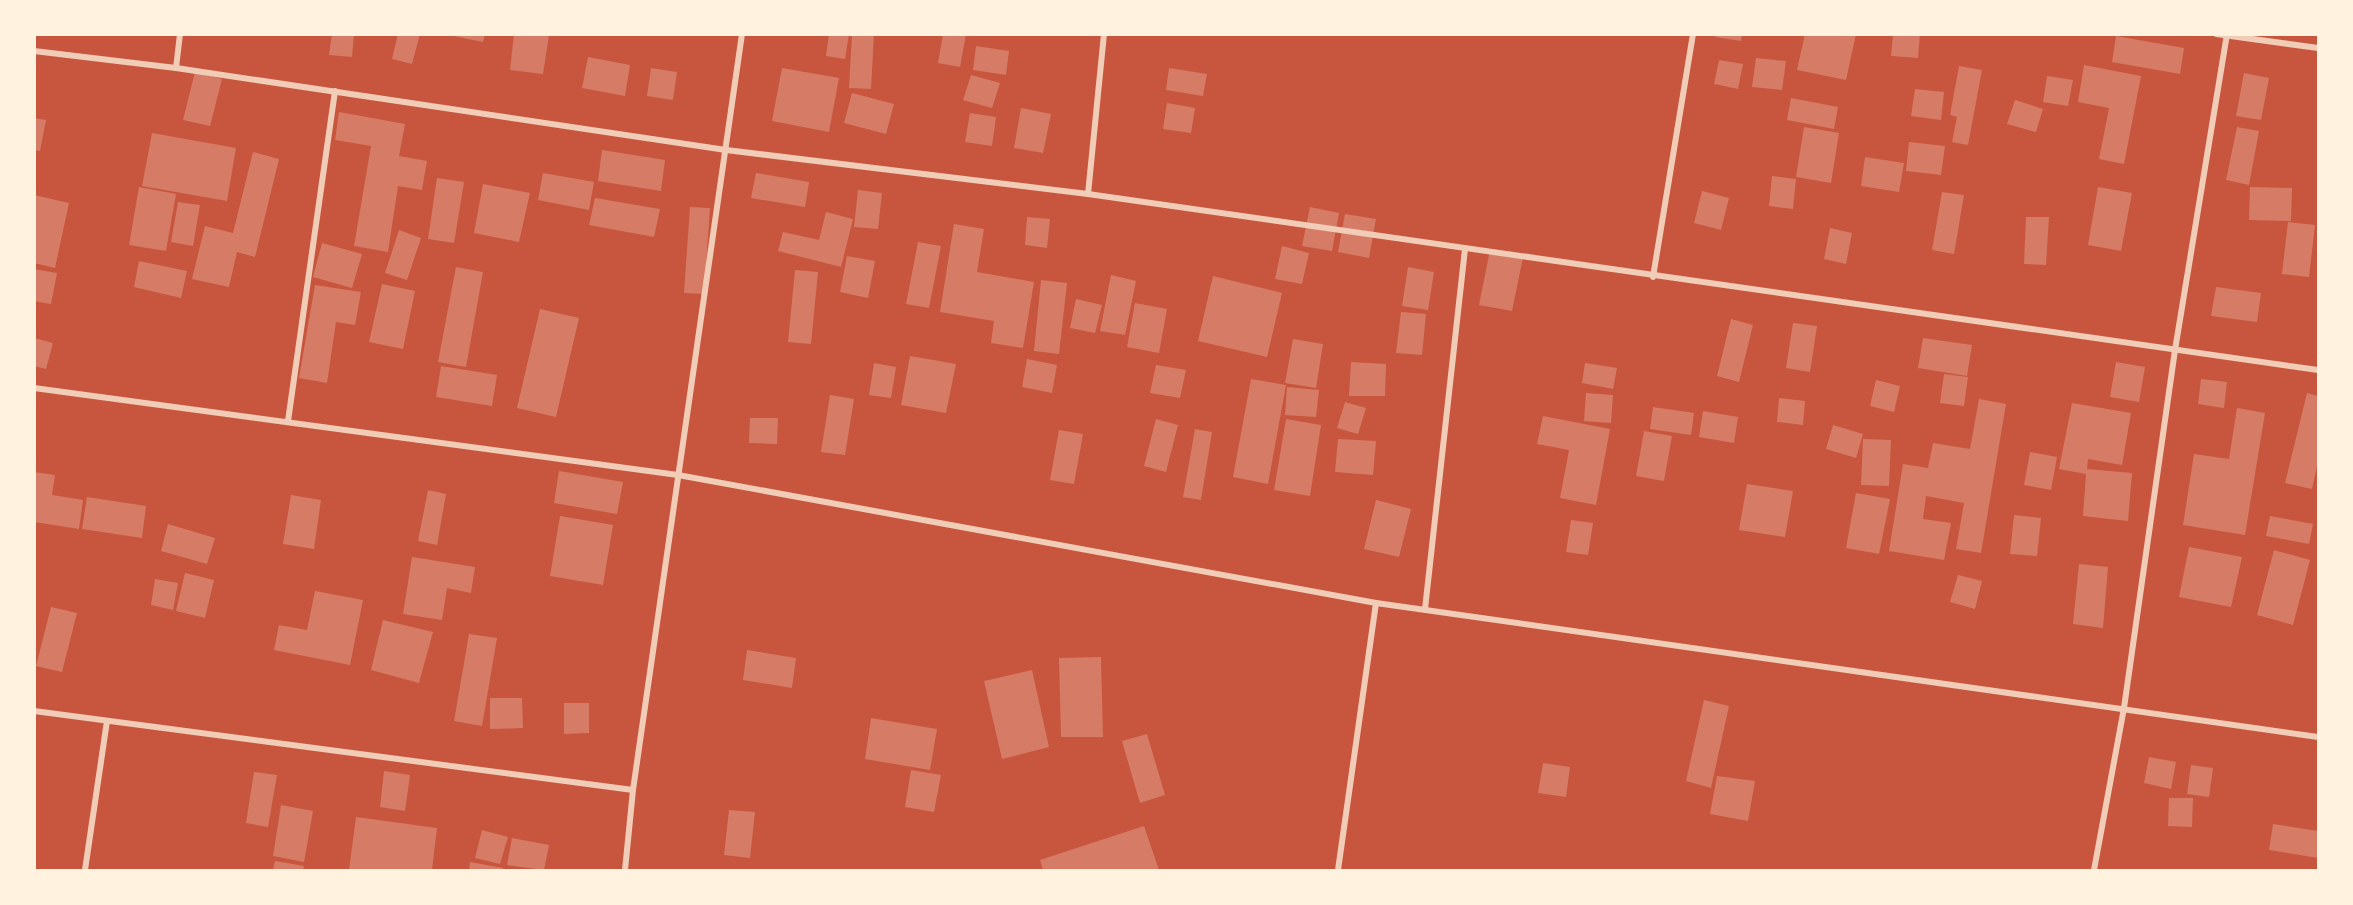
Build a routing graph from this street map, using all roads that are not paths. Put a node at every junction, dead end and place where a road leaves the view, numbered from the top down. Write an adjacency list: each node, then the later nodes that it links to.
1 (180, 34): 9 (street)
2 (742, 34): 11 (street)
3 (1104, 34): 12 (street)
4 (1693, 34): 14 (street)
5 (2216, 34): 6 (street)
6 (2226, 35): 7 (street); 15 (street)
7 (2319, 48)
8 (34, 51): 9 (street)
9 (176, 68): 10 (street)
10 (335, 91): 11 (street); 18 (street)
11 (726, 150): 12 (street); 19 (street)
12 (1088, 194): 13 (street)
13 (1465, 249): 14 (street); 21 (street)
14 (1653, 277): 15 (street)
15 (2175, 350): 16 (street); 22 (street)
16 (2319, 370)
17 (34, 388): 18 (street)
18 (288, 421): 19 (street)
19 (678, 475): 20 (street); 26 (street)
20 (1376, 603): 21 (street); 29 (street)
21 (1425, 609): 22 (street)
22 (2124, 708): 25 (street); 30 (street)
23 (34, 711): 24 (street)
24 (107, 721): 26 (street); 27 (street)
25 (2319, 737)
26 (633, 790): 28 (street)
27 (85, 870)
28 (626, 870)
29 (1338, 870)
30 (2094, 870)

